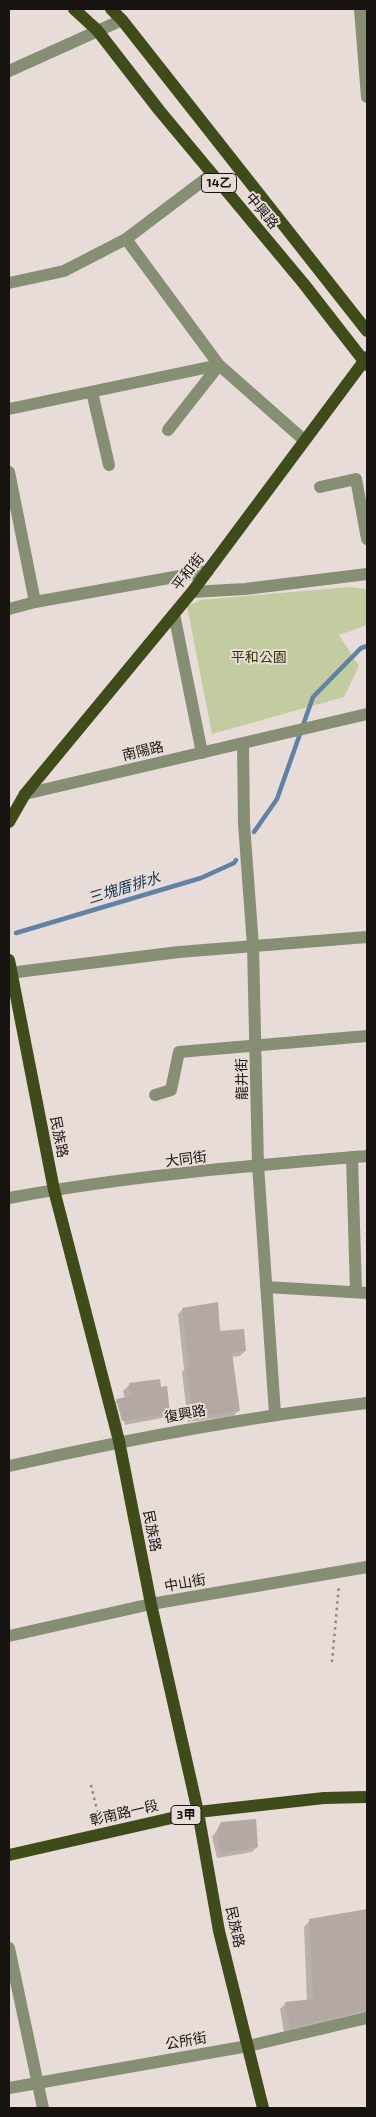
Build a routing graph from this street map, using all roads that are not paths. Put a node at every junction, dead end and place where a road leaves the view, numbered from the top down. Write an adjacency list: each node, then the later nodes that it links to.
1 (74, 9): 5 (main road, 中興路 / 14乙)
2 (111, 9): 4 (main road, 中興路 / 14乙)
3 (360, 9): 7 (street)
4 (122, 20): 5 (street); 11 (main road, 中興路 / 14乙)
5 (97, 30): 6 (street); 8 (main road, 中興路 / 14乙)
6 (9, 71)
7 (367, 97)
8 (212, 174): 9 (street); 12 (main road, 中興路 / 14乙)
9 (126, 239): 10 (street); 13 (street)
10 (9, 283)
11 (367, 332)
12 (366, 361): 17 (main road, 平和街)
13 (220, 365): 14 (street); 16 (street); 17 (street)
14 (92, 392): 15 (street); 18 (street)
15 (9, 409)
16 (168, 430)
17 (304, 440): 22 (main road, 平和街)
18 (110, 465)
19 (9, 472): 25 (street)
20 (320, 487): 21 (street)
21 (367, 539)
22 (208, 571): 24 (main road, 平和街); 25 (street)
23 (367, 574): 24 (street)
24 (192, 592): 27 (main road, 平和街)
25 (35, 602): 26 (street)
26 (9, 609)
27 (174, 614): 30 (street); 31 (main road, 平和街)
28 (367, 714): 29 (street, 南陽路)
29 (243, 743): 30 (street, 南陽路); 35 (street, 龍井街)
30 (202, 753): 31 (street, 南陽路)
31 (25, 794): 32 (main road, 南陽路); 33 (main road, 平和街)
32 (9, 799)
33 (9, 822)
34 (367, 937): 35 (street)
35 (253, 946): 36 (street); 38 (street, 龍井街)
36 (10, 968): 43 (main road, 民族路)
37 (367, 1036): 38 (street)
38 (256, 1045): 39 (street); 42 (street, 龍井街)
39 (155, 1094)
40 (367, 1156): 41 (street, 大同街)
41 (352, 1157): 42 (street, 大同街); 46 (street)
42 (258, 1165): 43 (street, 大同街); 45 (street, 龍井街)
43 (54, 1190): 44 (street, 大同街); 49 (main road, 民族路)
44 (9, 1198)
45 (266, 1286): 46 (street); 48 (street, 龍井街)
46 (362, 1292)
47 (367, 1403): 48 (street, 復興路)
48 (275, 1414): 49 (street, 復興路)
49 (119, 1441): 50 (street, 復興路); 52 (main road, 民族路)
50 (9, 1466)
51 (367, 1567): 52 (street, 中山街)
52 (151, 1604): 53 (street, 中山街); 55 (main road, 民族路)
53 (9, 1636)
54 (367, 1797): 55 (main road, 彰南路一段 / 3甲)
55 (198, 1812): 56 (main road, 彰南路一段 / 3甲); 59 (main road, 民族路)
56 (9, 1855)
57 (9, 1948): 60 (street)
58 (367, 2018): 59 (street, 公所街)
59 (248, 2046): 60 (street, 公所街); 63 (main road, 民族路)
60 (38, 2081): 61 (street, 公所街); 62 (street)
61 (9, 2088)
62 (43, 2108)
63 (263, 2108)

